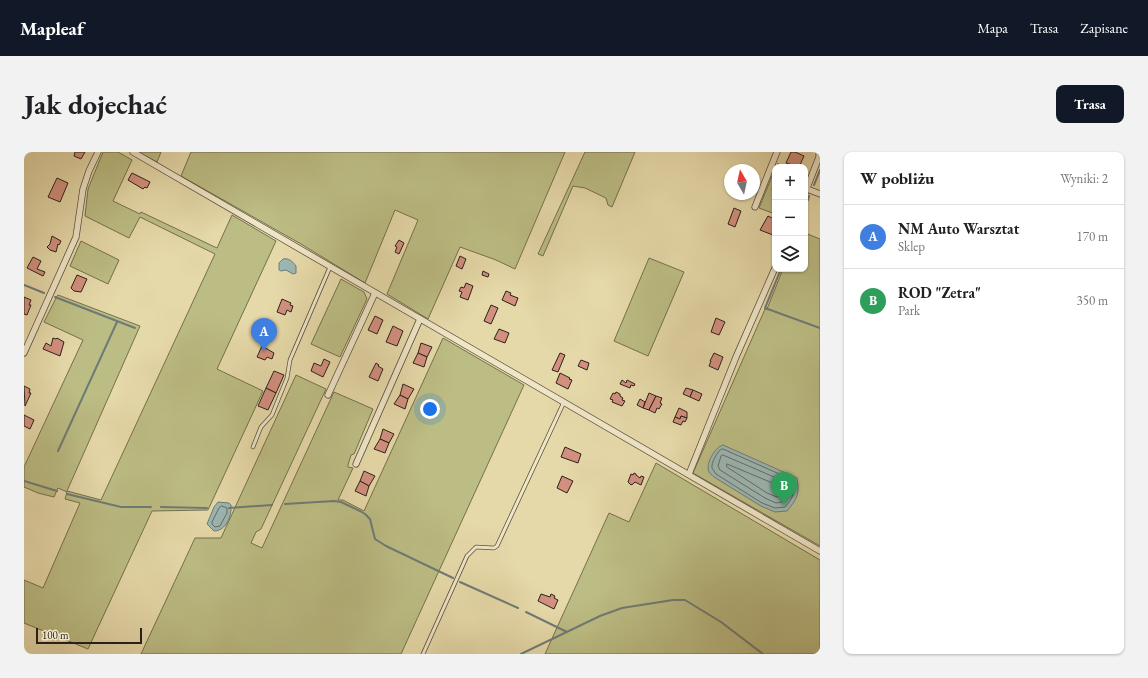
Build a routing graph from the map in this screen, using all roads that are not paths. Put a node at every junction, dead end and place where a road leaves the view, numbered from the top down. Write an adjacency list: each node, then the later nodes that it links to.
1 (98, 152): 13 (street)
2 (133, 152): 9 (street)
3 (777, 152): 8 (street)
4 (819, 152): 5 (street)
5 (808, 186)
6 (808, 191): 7 (street)
7 (820, 194)
8 (755, 207)
9 (330, 267): 11 (street); 16 (lane)
10 (773, 272): 18 (street)
11 (375, 293): 12 (street); 14 (street)
12 (420, 319): 15 (street); 17 (street)
13 (24, 353)
14 (328, 395)
15 (564, 402): 18 (street); 20 (lane)
16 (252, 447)
17 (356, 464)
18 (689, 474): 19 (street)
19 (820, 551)
20 (423, 654)

